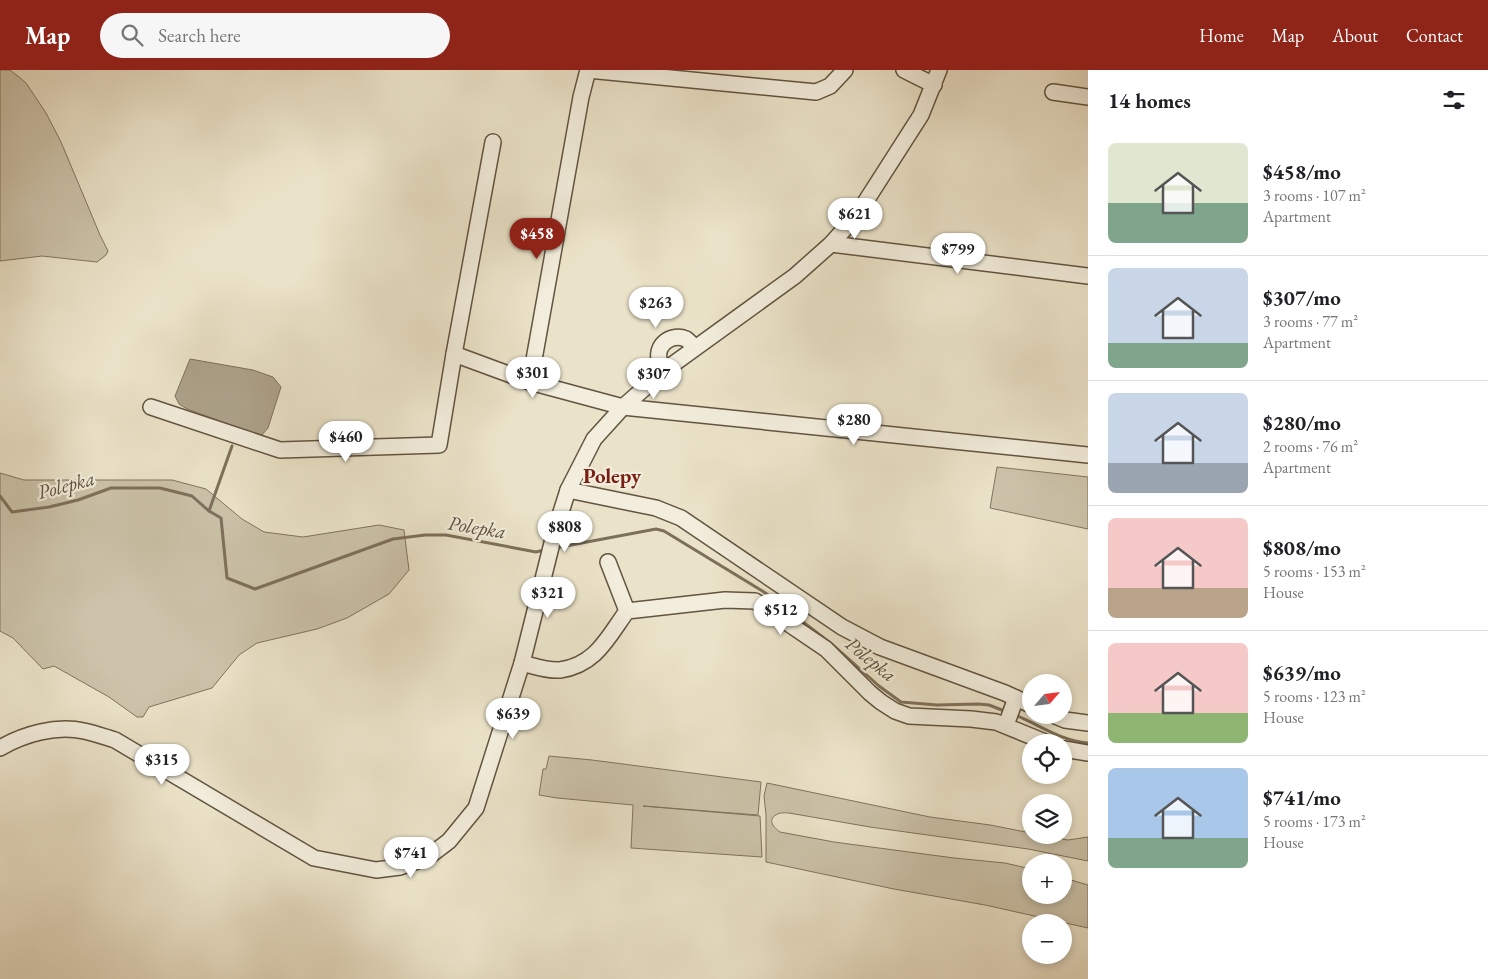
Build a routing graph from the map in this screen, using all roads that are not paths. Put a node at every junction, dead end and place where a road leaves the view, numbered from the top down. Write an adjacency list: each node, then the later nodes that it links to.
1 (588, 70): 5 (street); 15 (street)
2 (845, 70): 5 (street)
3 (904, 70): 6 (street)
4 (939, 70): 6 (street)
5 (731, 77)
6 (934, 85): 10 (street)
7 (1053, 92): 8 (street)
8 (1088, 97)
9 (493, 142): 13 (street)
10 (831, 244): 11 (street); 12 (street)
11 (1088, 276)
12 (695, 347): 14 (street); 14 (street)
13 (454, 354): 15 (street); 17 (street)
14 (665, 370): 16 (street)
15 (530, 382): 16 (street)
16 (623, 407): 18 (street); 19 (street)
17 (151, 408)
18 (1088, 455)
19 (568, 490): 22 (street); 24 (street)
20 (608, 562): 21 (street)
21 (627, 610): 22 (street); 24 (street)
22 (522, 663): 28 (street)
23 (1022, 708): 24 (street)
24 (1011, 712): 27 (street)
25 (1072, 721): 26 (street)
26 (1088, 723)
27 (1036, 734)
28 (0, 748)
29 (1072, 751): 30 (street)
30 (1088, 753)

